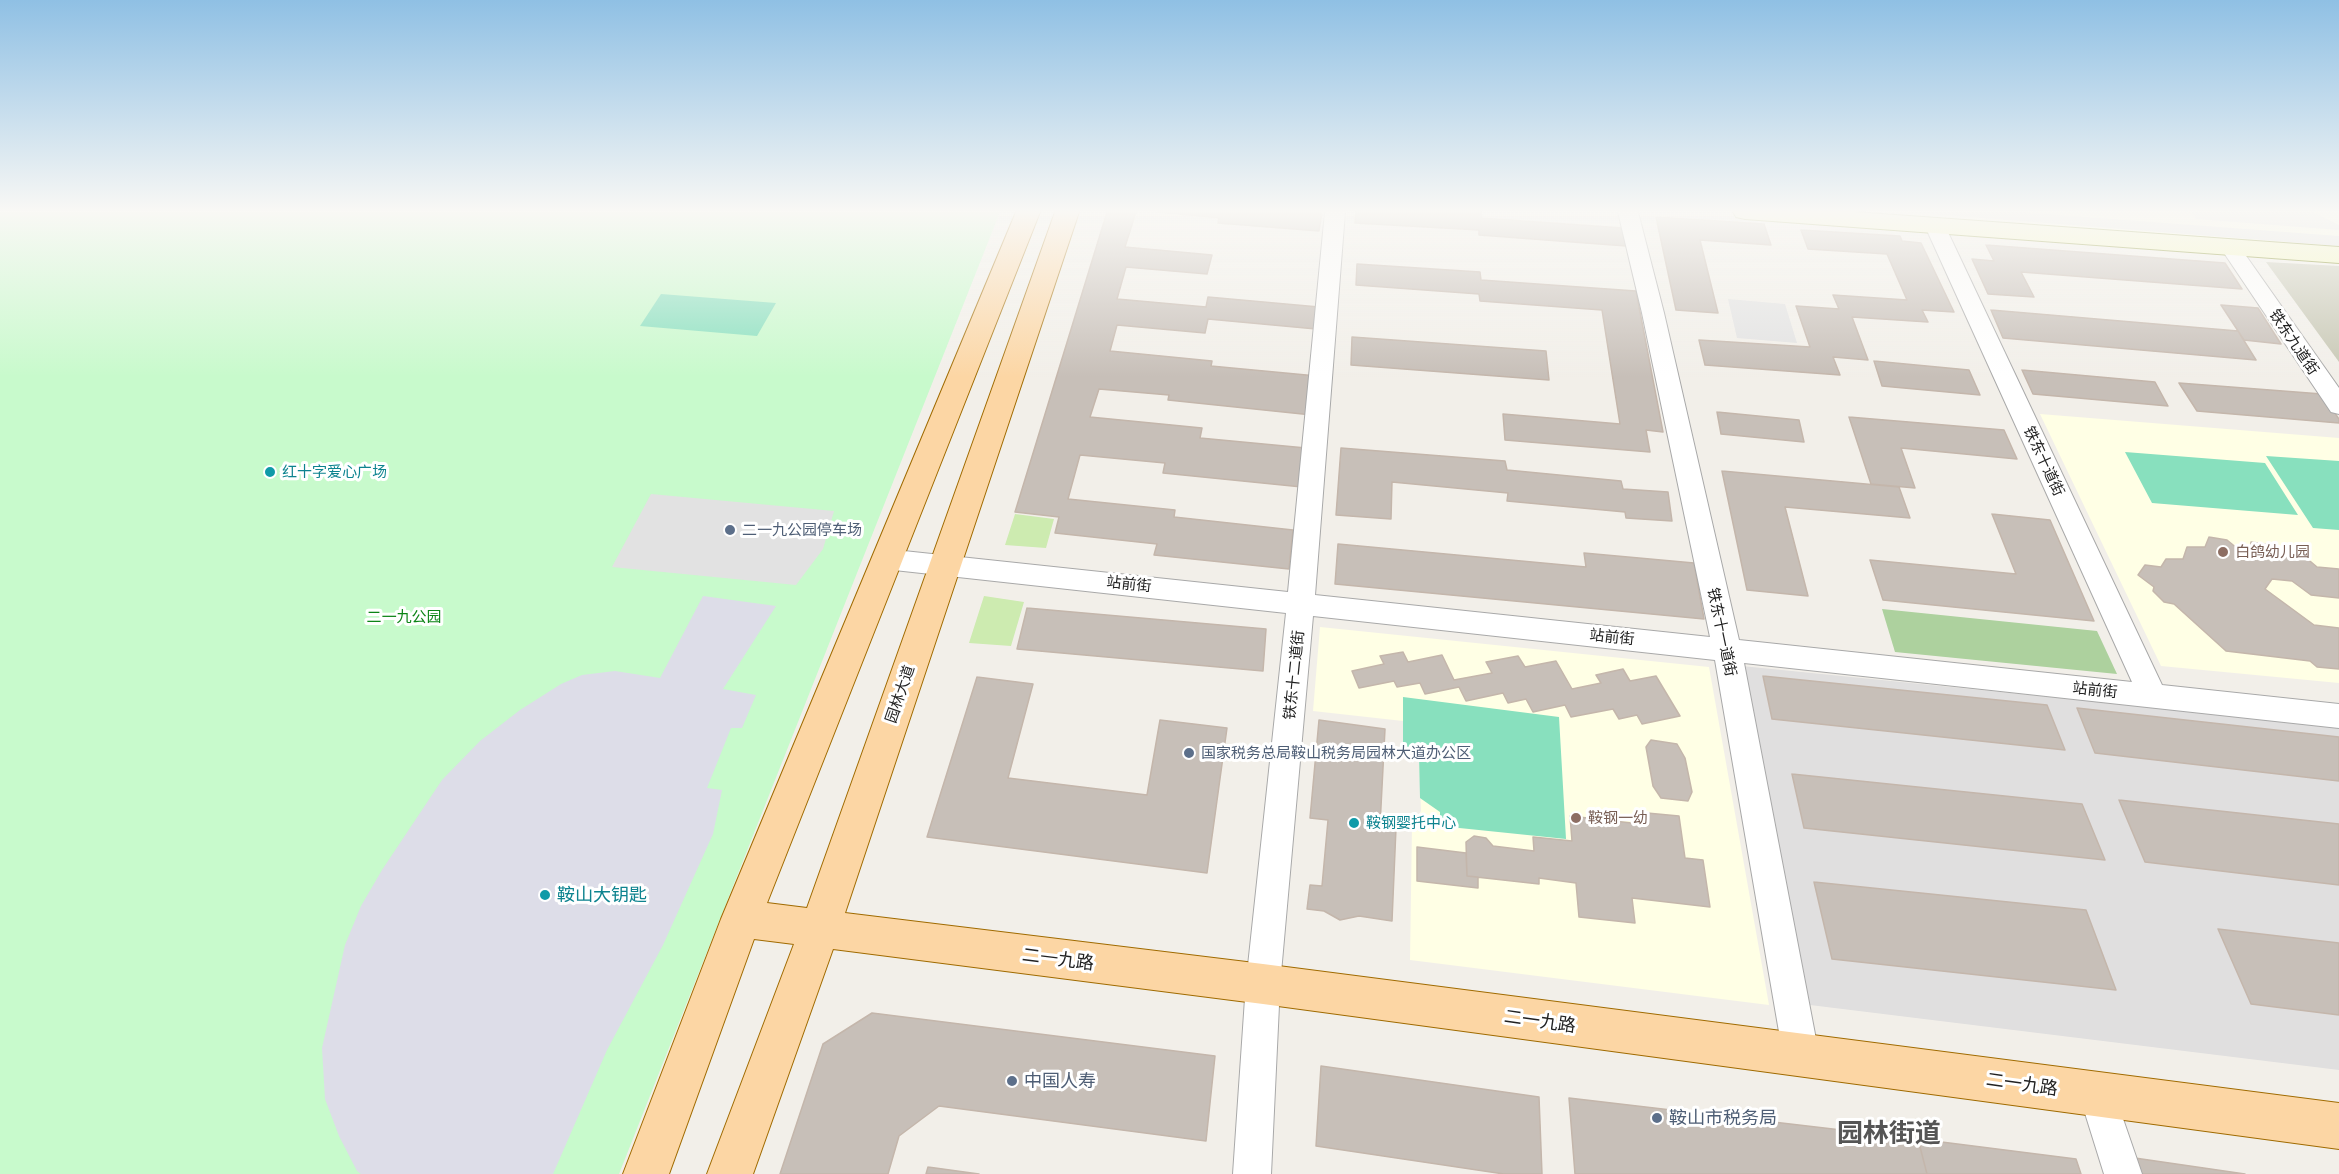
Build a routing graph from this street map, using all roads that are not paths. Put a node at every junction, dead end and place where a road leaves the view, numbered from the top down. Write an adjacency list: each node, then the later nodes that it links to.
1 (1006, 267): 8 (main road)
2 (1048, 267): 9 (main road, 园林大道)
3 (1330, 267): 10 (street, 铁东十二道街)
4 (1641, 267): 11 (street, 铁东十一道街)
5 (1954, 267): 12 (street, 铁东十道街)
6 (2243, 267): 7 (street, 铁东九道街)
7 (2339, 406)
8 (885, 559): 9 (street, 站前街); 14 (main road)
9 (944, 563): 10 (street, 站前街); 15 (main road, 园林大道)
10 (1302, 603): 11 (street, 站前街); 16 (street, 铁东十二道街)
11 (1727, 650): 12 (street, 站前街); 17 (street, 铁东十一道街)
12 (2154, 697): 13 (street, 站前街)
13 (2339, 716)
14 (741, 919): 15 (main road, 二一九路); 20 (main road)
15 (819, 931): 16 (main road, 二一九路); 21 (main road, 园林大道)
16 (1263, 984): 17 (main road, 二一九路); 22 (street, 铁东十二道街)
17 (1801, 1055): 18 (main road, 二一九路)
18 (2097, 1095): 19 (main road, 二一九路); 23 (street)
19 (2339, 1126)
20 (646, 1174)
21 (730, 1174)
22 (1252, 1174)
23 (2123, 1174)

